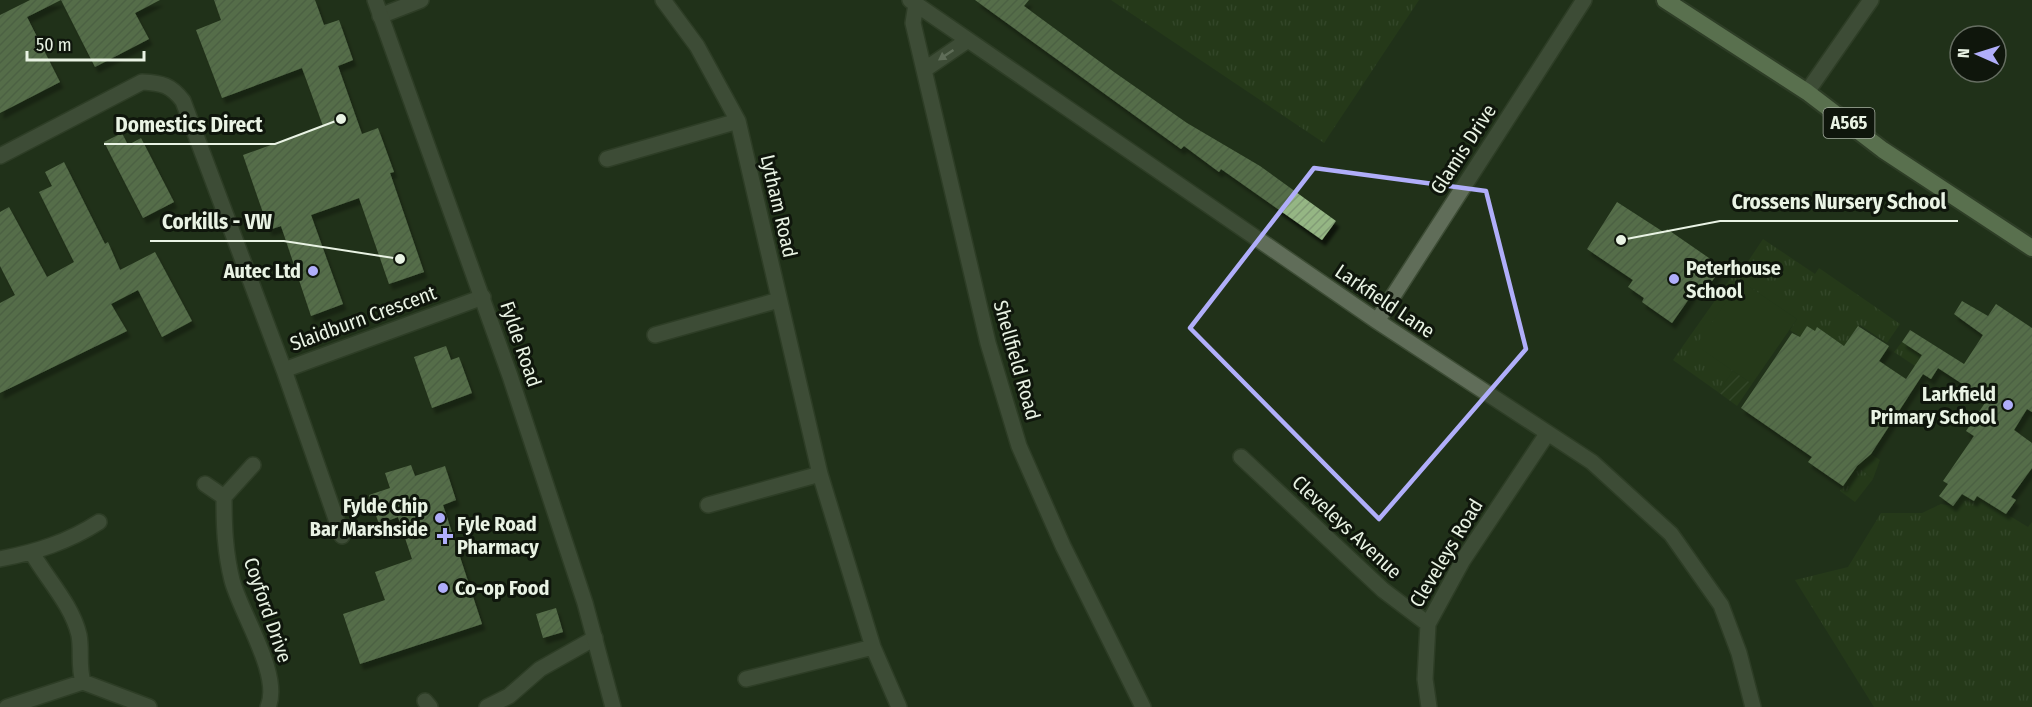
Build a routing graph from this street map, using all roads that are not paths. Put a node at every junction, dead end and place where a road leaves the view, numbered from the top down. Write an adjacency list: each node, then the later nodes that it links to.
1 (375, 0): 8 (street, Fylde Road)
2 (421, 0): 8 (street)
3 (663, 0): 12 (street, Lytham Road)
4 (1584, 0): 18 (street, Glamis Drive)
5 (1665, 0): 11 (highway, A565)
6 (1871, 0): 11 (street)
7 (913, 2): 9 (street, Larkfield Lane); 10 (street, Shellfield Road)
8 (380, 16): 16 (street, Fylde Road)
9 (968, 40): 10 (street, one-way to 10); 18 (street, Larkfield Lane)
10 (924, 70): 43 (street, Shellfield Road)
11 (1807, 92): 15 (highway, A565)
12 (738, 121): 14 (street); 17 (street, Lytham Road)
13 (0, 156): 20 (street, Slaidburn Crescent)
14 (607, 159)
15 (2032, 248)
16 (483, 297): 20 (street, Slaidburn Crescent); 33 (street, Fylde Road)
17 (779, 300): 19 (street); 24 (street, Lytham Road)
18 (1377, 321): 21 (street, Larkfield Lane)
19 (655, 335)
20 (284, 370): 29 (street)
21 (1547, 434): 32 (street, Cleveleys Road); 45 (street, Larkfield Lane)
22 (1241, 457): 32 (street, Cleveleys Avenue)
23 (253, 465): 26 (street)
24 (820, 474): 27 (street); 34 (street, Lytham Road)
25 (205, 484): 26 (street)
26 (224, 497): 39 (street, Coyford Drive)
27 (708, 505)
28 (99, 522): 30 (street)
29 (342, 536)
30 (32, 553): 31 (street); 36 (street)
31 (0, 559)
32 (1428, 624): 44 (street, Cleveleys Road)
33 (595, 638): 40 (street); 41 (street, Fylde Road)
34 (873, 647): 35 (street); 42 (street, Lytham Road)
35 (746, 679)
36 (83, 681): 37 (street); 38 (street)
37 (7, 707)
38 (149, 707)
39 (268, 707)
40 (487, 707)
41 (614, 707)
42 (898, 707)
43 (1143, 707)
44 (1430, 707)
45 (1753, 707)

